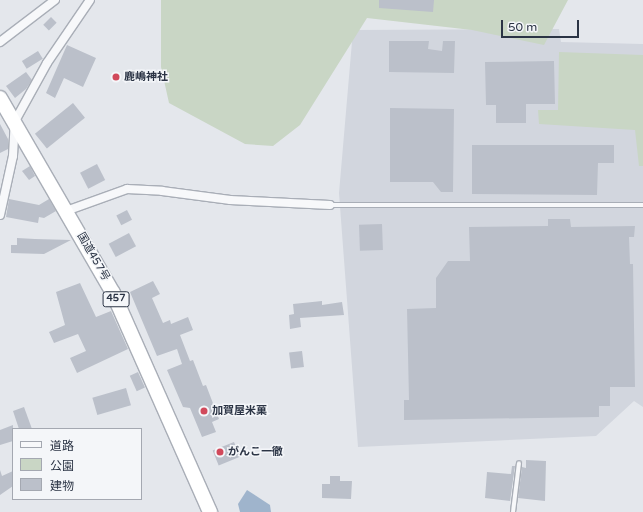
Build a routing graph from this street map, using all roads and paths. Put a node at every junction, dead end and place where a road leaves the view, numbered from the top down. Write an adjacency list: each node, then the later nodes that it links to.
1 (55, 0): 3 (street)
2 (90, 0): 5 (street)
3 (0, 42)
4 (0, 98): 5 (highway, 国道457号 / 457)
5 (15, 121): 8 (highway, 国道457号 / 457); 9 (street)
6 (330, 205): 7 (lane); 8 (street)
7 (643, 205)
8 (66, 211): 11 (highway, 国道457号 / 457)
9 (0, 215)
10 (519, 463): 12 (lane)
11 (210, 512)
12 (513, 512)

